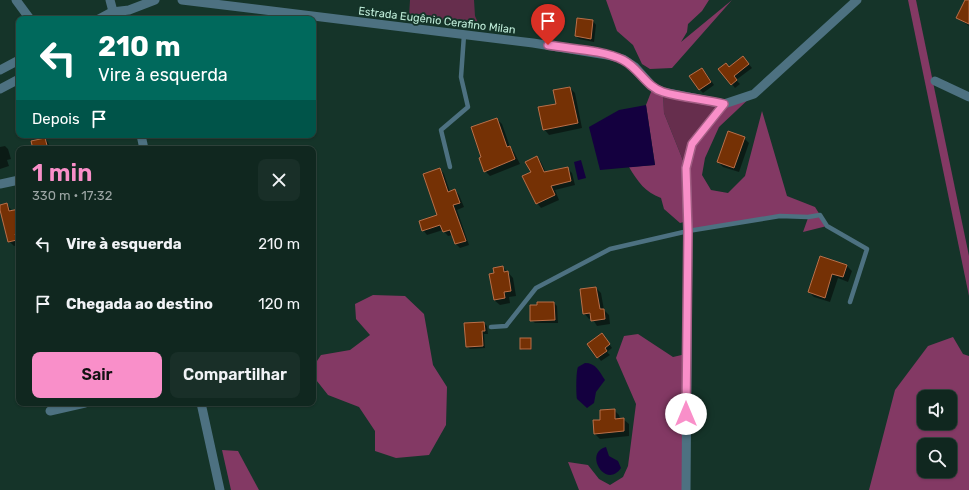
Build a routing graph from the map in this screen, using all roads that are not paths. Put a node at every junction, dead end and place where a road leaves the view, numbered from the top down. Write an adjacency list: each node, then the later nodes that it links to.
1 (16, 0): 7 (street)
2 (110, 0): 8 (street)
3 (155, 0): 6 (street)
4 (182, 0): 10 (street, Estrada Eugênio Cerafino Milan)
5 (857, 0): 19 (street)
6 (129, 10): 8 (street); 9 (street)
7 (28, 16)
8 (114, 16)
9 (124, 16)
10 (311, 16)
11 (316, 17): 12 (street, Estrada Eugênio Cerafino Milan)
12 (464, 35): 19 (street, Estrada Eugênio Cerafino Milan); 20 (lane)
13 (16, 62): 14 (street)
14 (0, 70)
15 (16, 81): 17 (street)
16 (935, 81): 18 (street)
17 (0, 89)
18 (969, 97)
19 (724, 104): 23 (street)
20 (450, 168)
21 (16, 181): 22 (street)
22 (0, 184)
23 (688, 231): 24 (lane); 25 (lane); 30 (street)
24 (850, 302)
25 (491, 327)
26 (72, 406): 28 (street)
27 (202, 406): 29 (street)
28 (50, 411)
29 (220, 490)
30 (686, 490)

